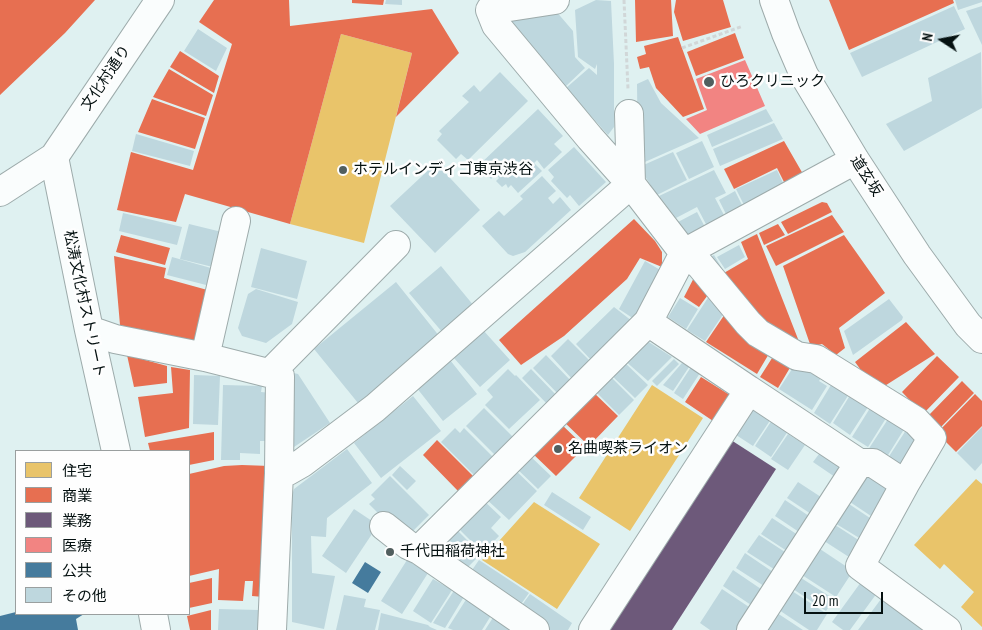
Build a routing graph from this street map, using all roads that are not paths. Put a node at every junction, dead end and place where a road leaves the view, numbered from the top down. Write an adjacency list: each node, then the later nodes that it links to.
1 (160, 0): 5 (street, 文化村通り)
2 (555, 0): 7 (street)
3 (774, 0): 6 (street, 道玄坂)
4 (628, 114): 7 (street)
5 (54, 157): 8 (street); 13 (street, 松涛文化村ストリート)
6 (855, 160): 11 (street); 14 (street, 道玄坂)
7 (631, 184): 11 (street); 20 (street)
8 (0, 192)
9 (236, 221): 15 (street)
10 (396, 244): 16 (street)
11 (684, 253): 12 (street); 21 (street)
12 (648, 322): 17 (street); 23 (street)
13 (89, 330): 15 (street); 18 (street, 松涛文化村ストリート)
14 (982, 339)
15 (205, 357): 16 (street)
16 (270, 373): 20 (street)
17 (749, 390): 19 (street); 29 (street)
18 (116, 450)
19 (859, 463): 21 (street); 30 (street)
20 (278, 473): 27 (street)
21 (905, 484): 25 (street)
22 (384, 526): 23 (street)
23 (419, 550): 28 (street)
24 (153, 615): 26 (street)
25 (942, 629)
26 (156, 630)
27 (272, 630)
28 (535, 630)
29 (593, 630)
30 (752, 630)

